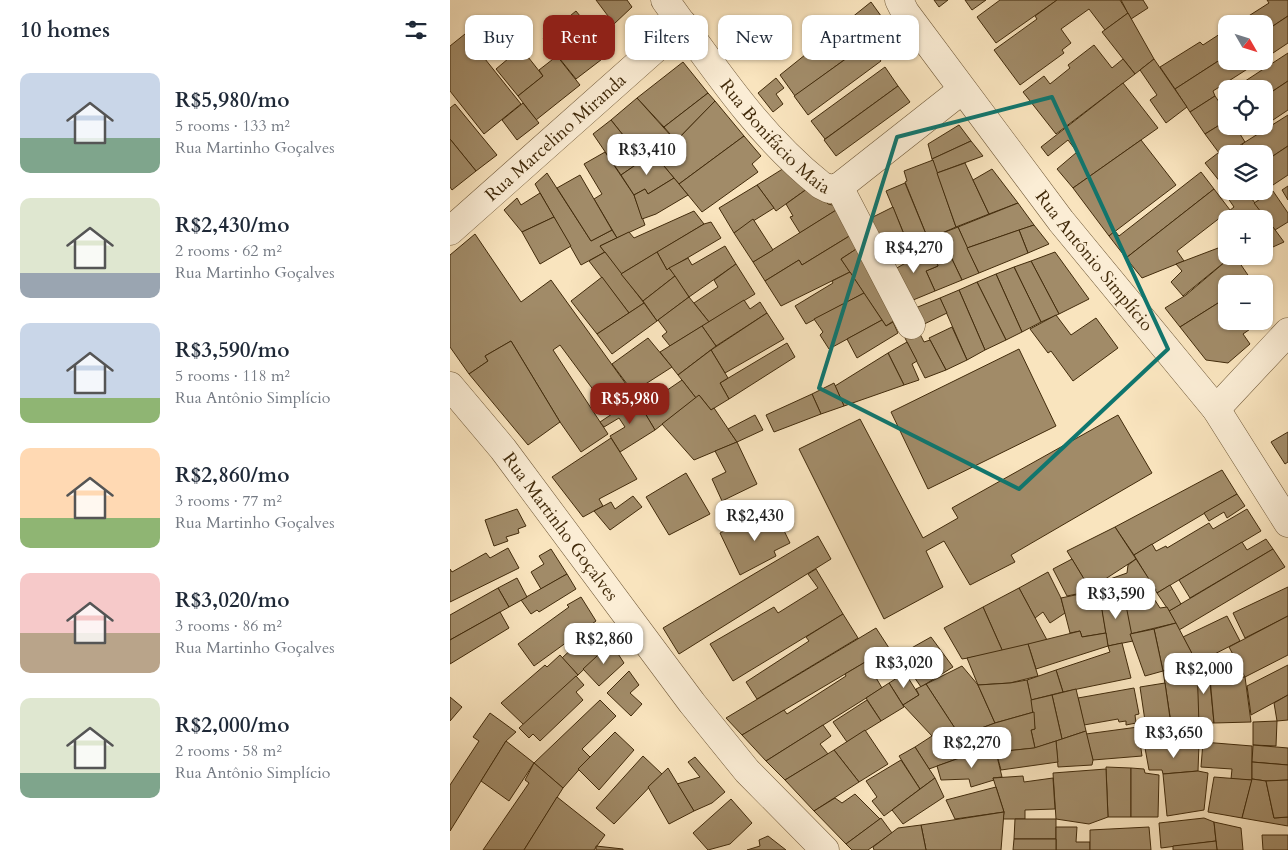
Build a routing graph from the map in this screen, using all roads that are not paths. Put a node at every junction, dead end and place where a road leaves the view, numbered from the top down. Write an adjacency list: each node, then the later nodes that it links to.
1 (665, 0): 3 (street, Rua Bonifácio Maia)
2 (899, 0): 6 (street, Rua Antônio Simplício)
3 (676, 15)
4 (642, 60): 8 (street, Rua Marcelino Miranda)
5 (708, 60): 7 (street, Rua Bonifácio Maia)
6 (962, 90): 7 (street, Rua Bonifácio Maia); 12 (street, Rua Antônio Simplício)
7 (839, 187): 9 (street, Rua Bonifácio Maia)
8 (450, 231)
9 (911, 325)
10 (1288, 332): 12 (street)
11 (450, 386): 14 (street, Rua Martinho Goçalves)
12 (1216, 409): 13 (street, Rua Antônio Simplício)
13 (1288, 523)
14 (825, 850)

